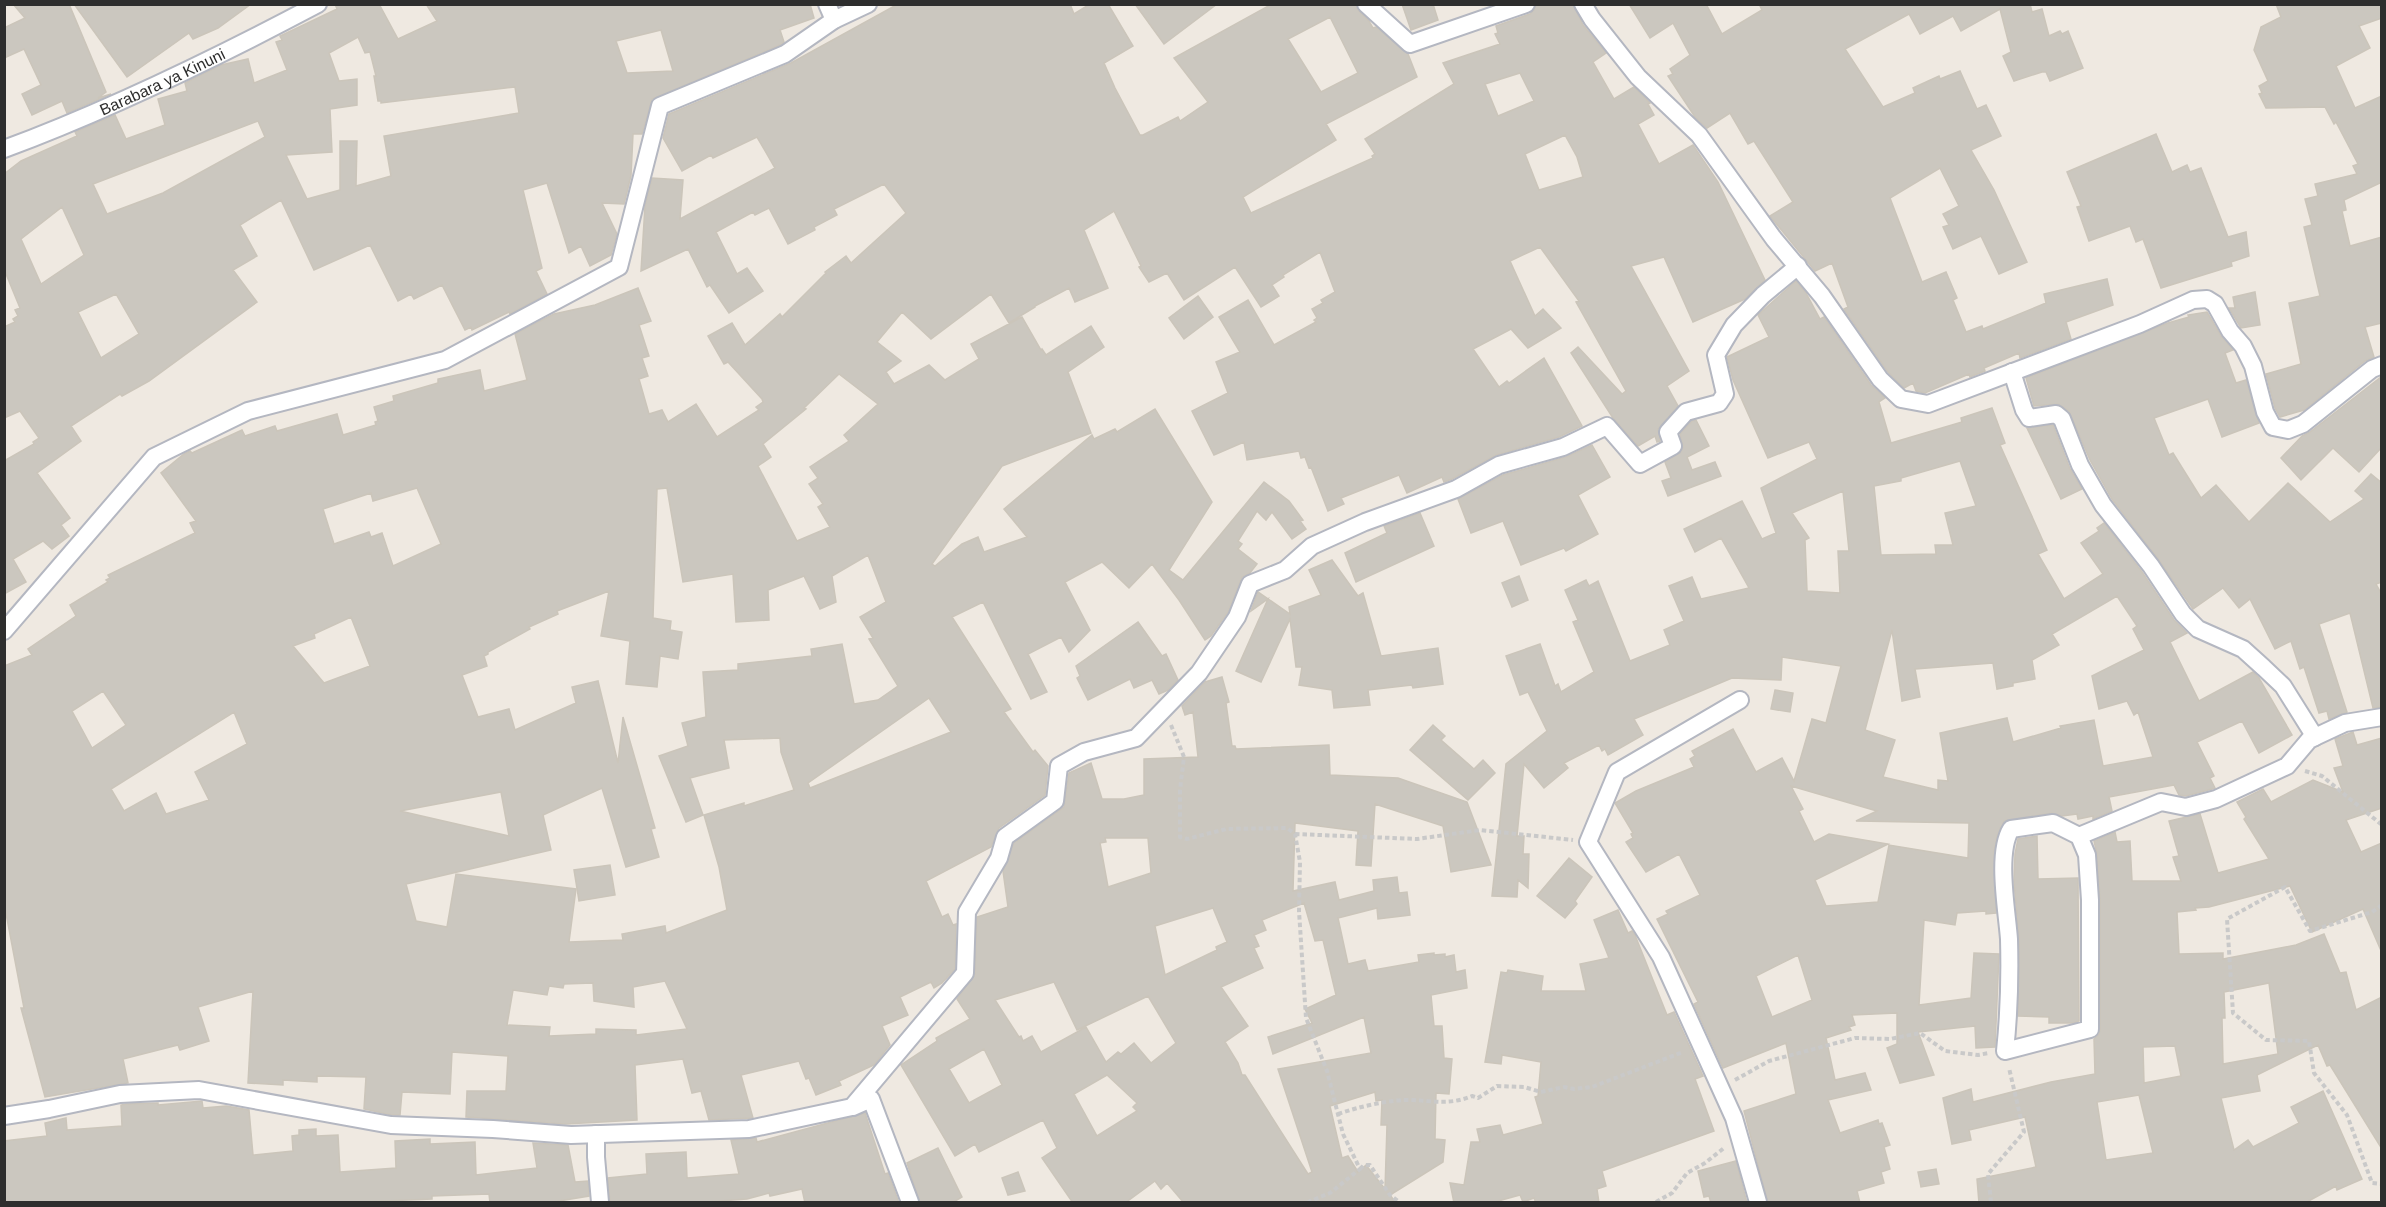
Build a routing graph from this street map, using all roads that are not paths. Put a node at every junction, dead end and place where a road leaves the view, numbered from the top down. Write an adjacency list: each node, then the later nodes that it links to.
1 (318, 4): 8 (street, Barabara ya Kinuni)
2 (827, 4): 7 (street)
3 (868, 4): 7 (street)
4 (1366, 4): 5 (street)
5 (1526, 4)
6 (1583, 4): 9 (street)
7 (834, 21): 12 (street)
8 (4, 149)
9 (1798, 266): 11 (street); 17 (street)
10 (2382, 365): 11 (street)
11 (2012, 372): 15 (street)
12 (4, 632)
13 (1740, 700): 22 (street)
14 (2382, 717): 15 (street)
15 (2315, 737): 16 (street)
16 (2079, 836): 16 (street)
17 (852, 1107): 19 (street); 21 (street)
18 (4, 1116): 19 (street)
19 (596, 1134): 20 (street)
20 (600, 1203)
21 (910, 1203)
22 (1758, 1203)

